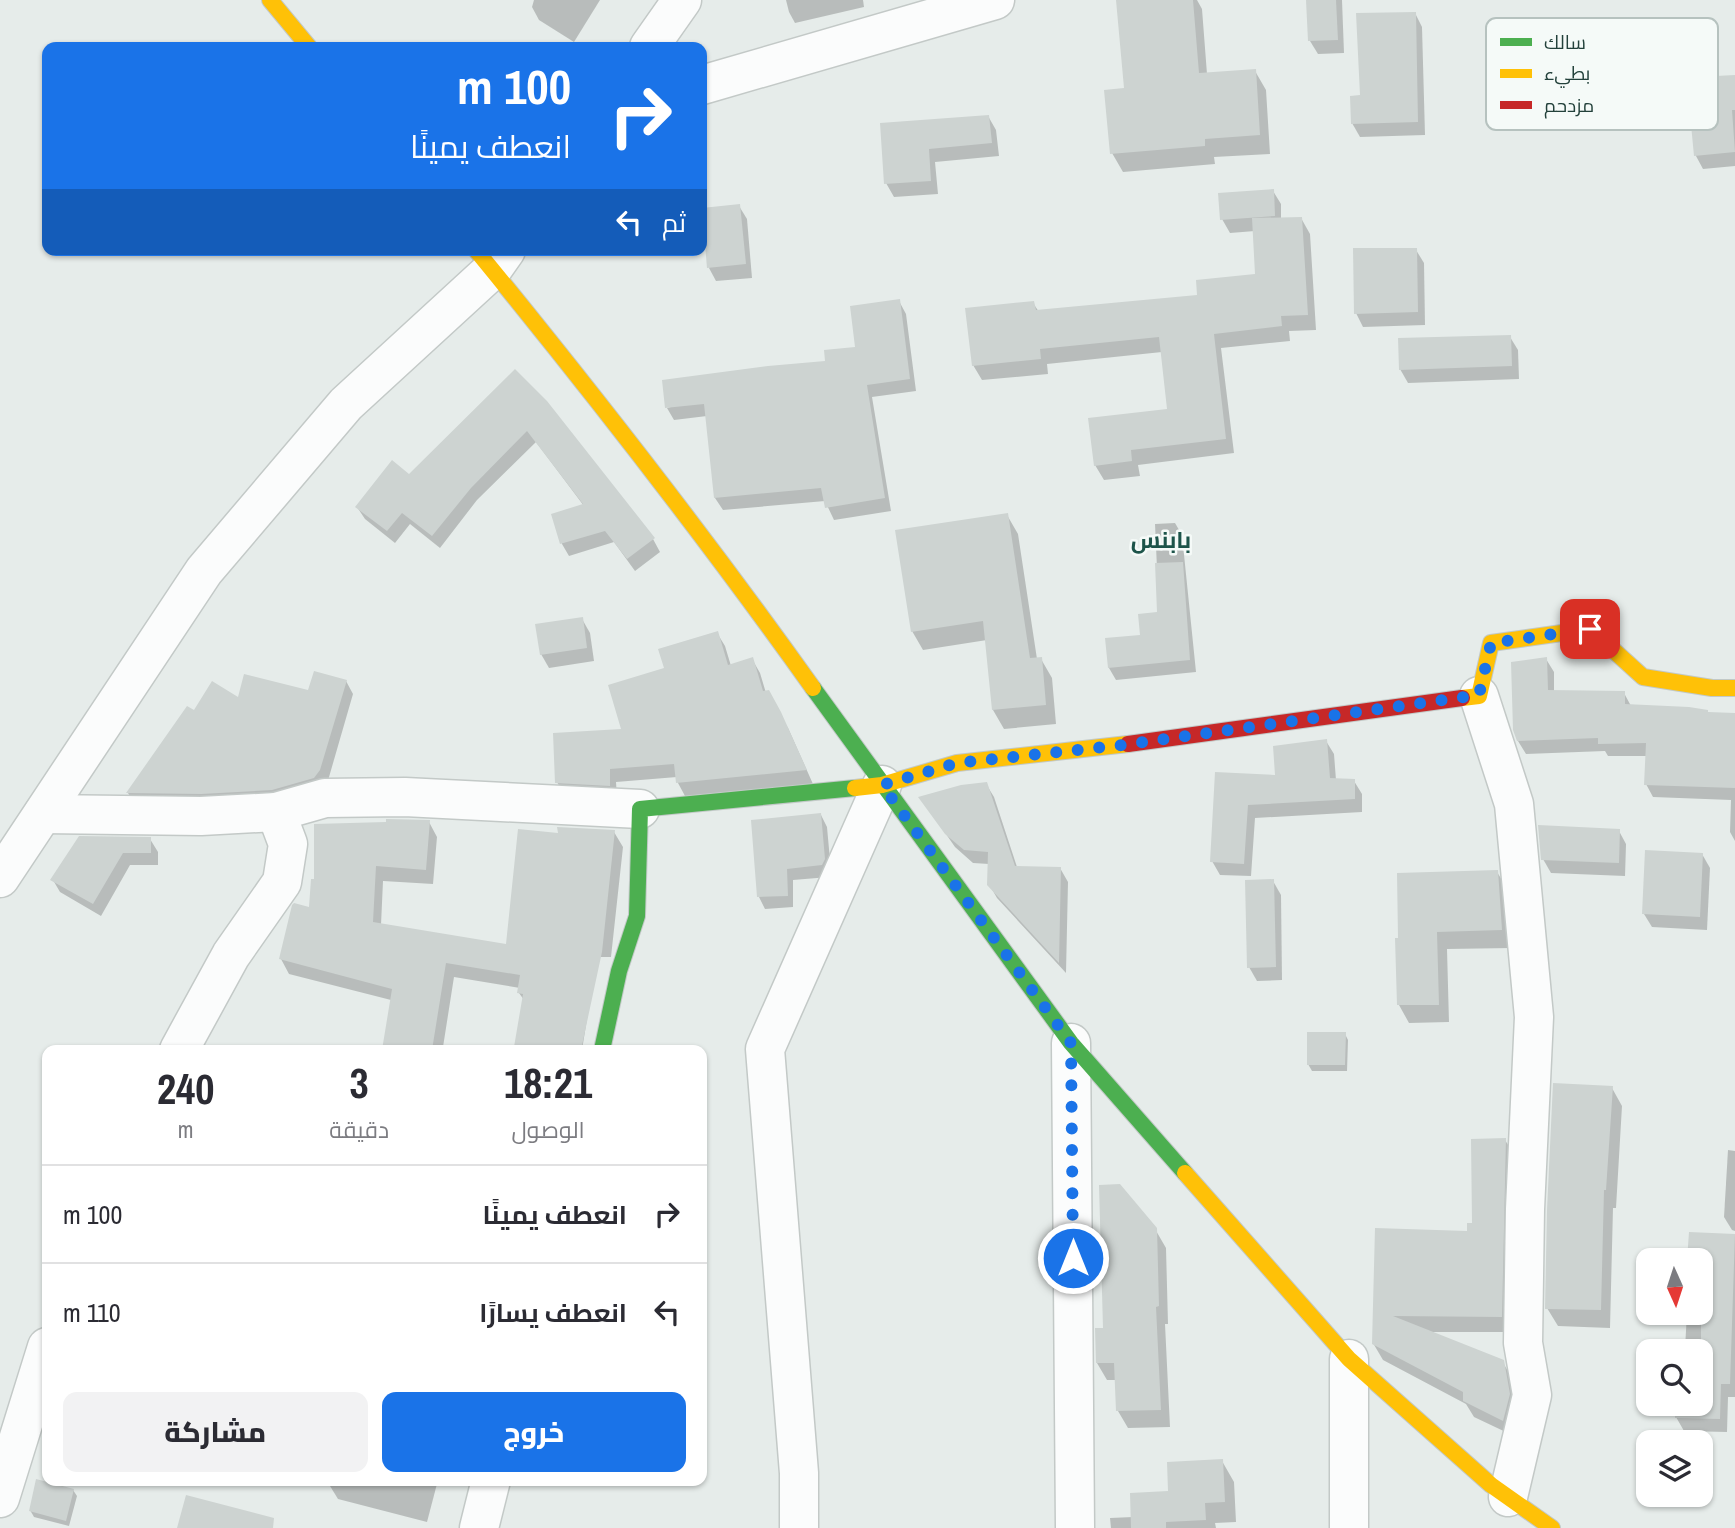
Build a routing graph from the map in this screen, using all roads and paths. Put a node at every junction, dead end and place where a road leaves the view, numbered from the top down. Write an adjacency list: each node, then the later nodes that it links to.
1 (270, 0): 4 (street)
2 (682, 0): 5 (street)
3 (995, 0): 6 (street)
4 (305, 42)
5 (653, 42)
6 (707, 84)
7 (491, 257): 10 (street); 13 (street)
8 (1735, 688): 9 (street)
9 (1479, 695): 10 (street); 21 (street)
10 (882, 785): 11 (street); 15 (street); 24 (street)
11 (640, 809): 12 (street); 17 (street)
12 (276, 812): 13 (street); 16 (street)
13 (43, 814): 14 (street)
14 (0, 877)
15 (1071, 1043): 18 (street); 25 (street)
16 (182, 1045)
17 (603, 1045)
18 (1349, 1359): 21 (street); 26 (street)
19 (42, 1363): 22 (street)
20 (490, 1486): 23 (street)
21 (1508, 1497): 27 (street)
22 (0, 1498)
23 (479, 1528)
24 (799, 1528)
25 (1075, 1528)
26 (1349, 1528)
27 (1552, 1528)

